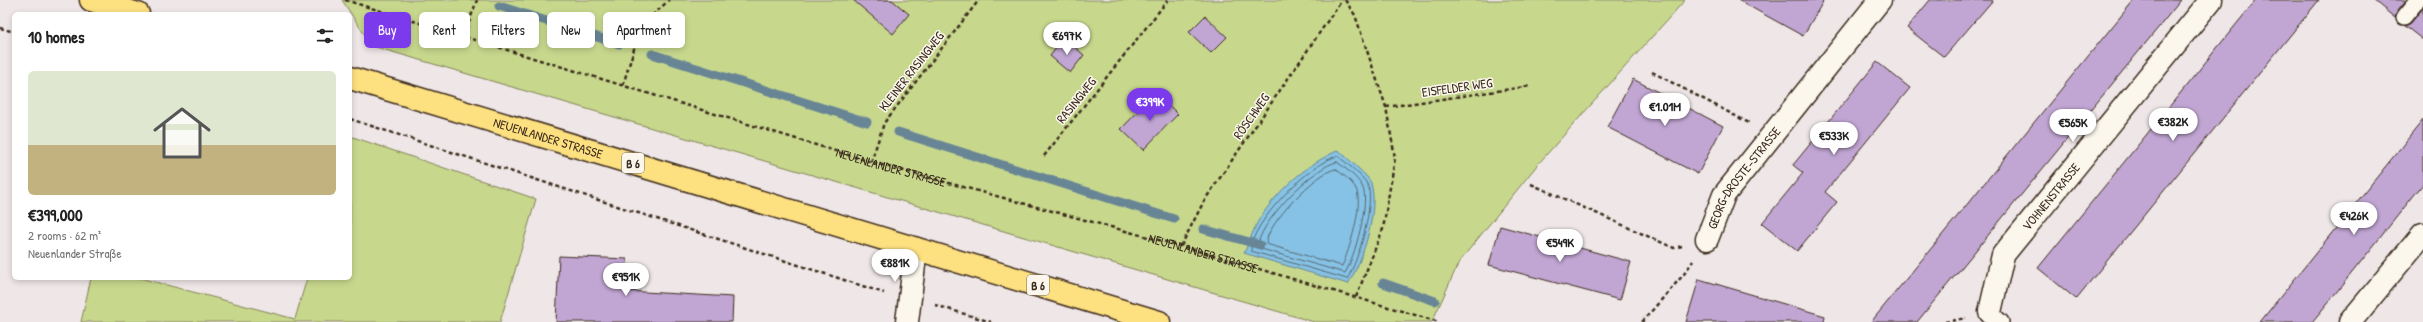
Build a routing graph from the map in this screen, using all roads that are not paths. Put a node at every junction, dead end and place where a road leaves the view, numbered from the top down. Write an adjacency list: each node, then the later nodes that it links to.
1 (91, 0): 5 (main road)
2 (1880, 0): 9 (street, GEORG-DROSTE-STRASSE)
3 (2211, 0): 11 (street, VOHNENSTRASSE)
4 (2418, 0): 6 (lane)
5 (131, 12)
6 (2404, 17)
7 (352, 79): 10 (main road, NEUENLANDER STRASSE / B 6)
8 (2423, 234): 14 (street)
9 (1707, 239)
10 (916, 249): 12 (street); 13 (main road, NEUENLANDER STRASSE / B 6)
11 (1996, 317)
12 (907, 322)
13 (1159, 322)
14 (2350, 322)

